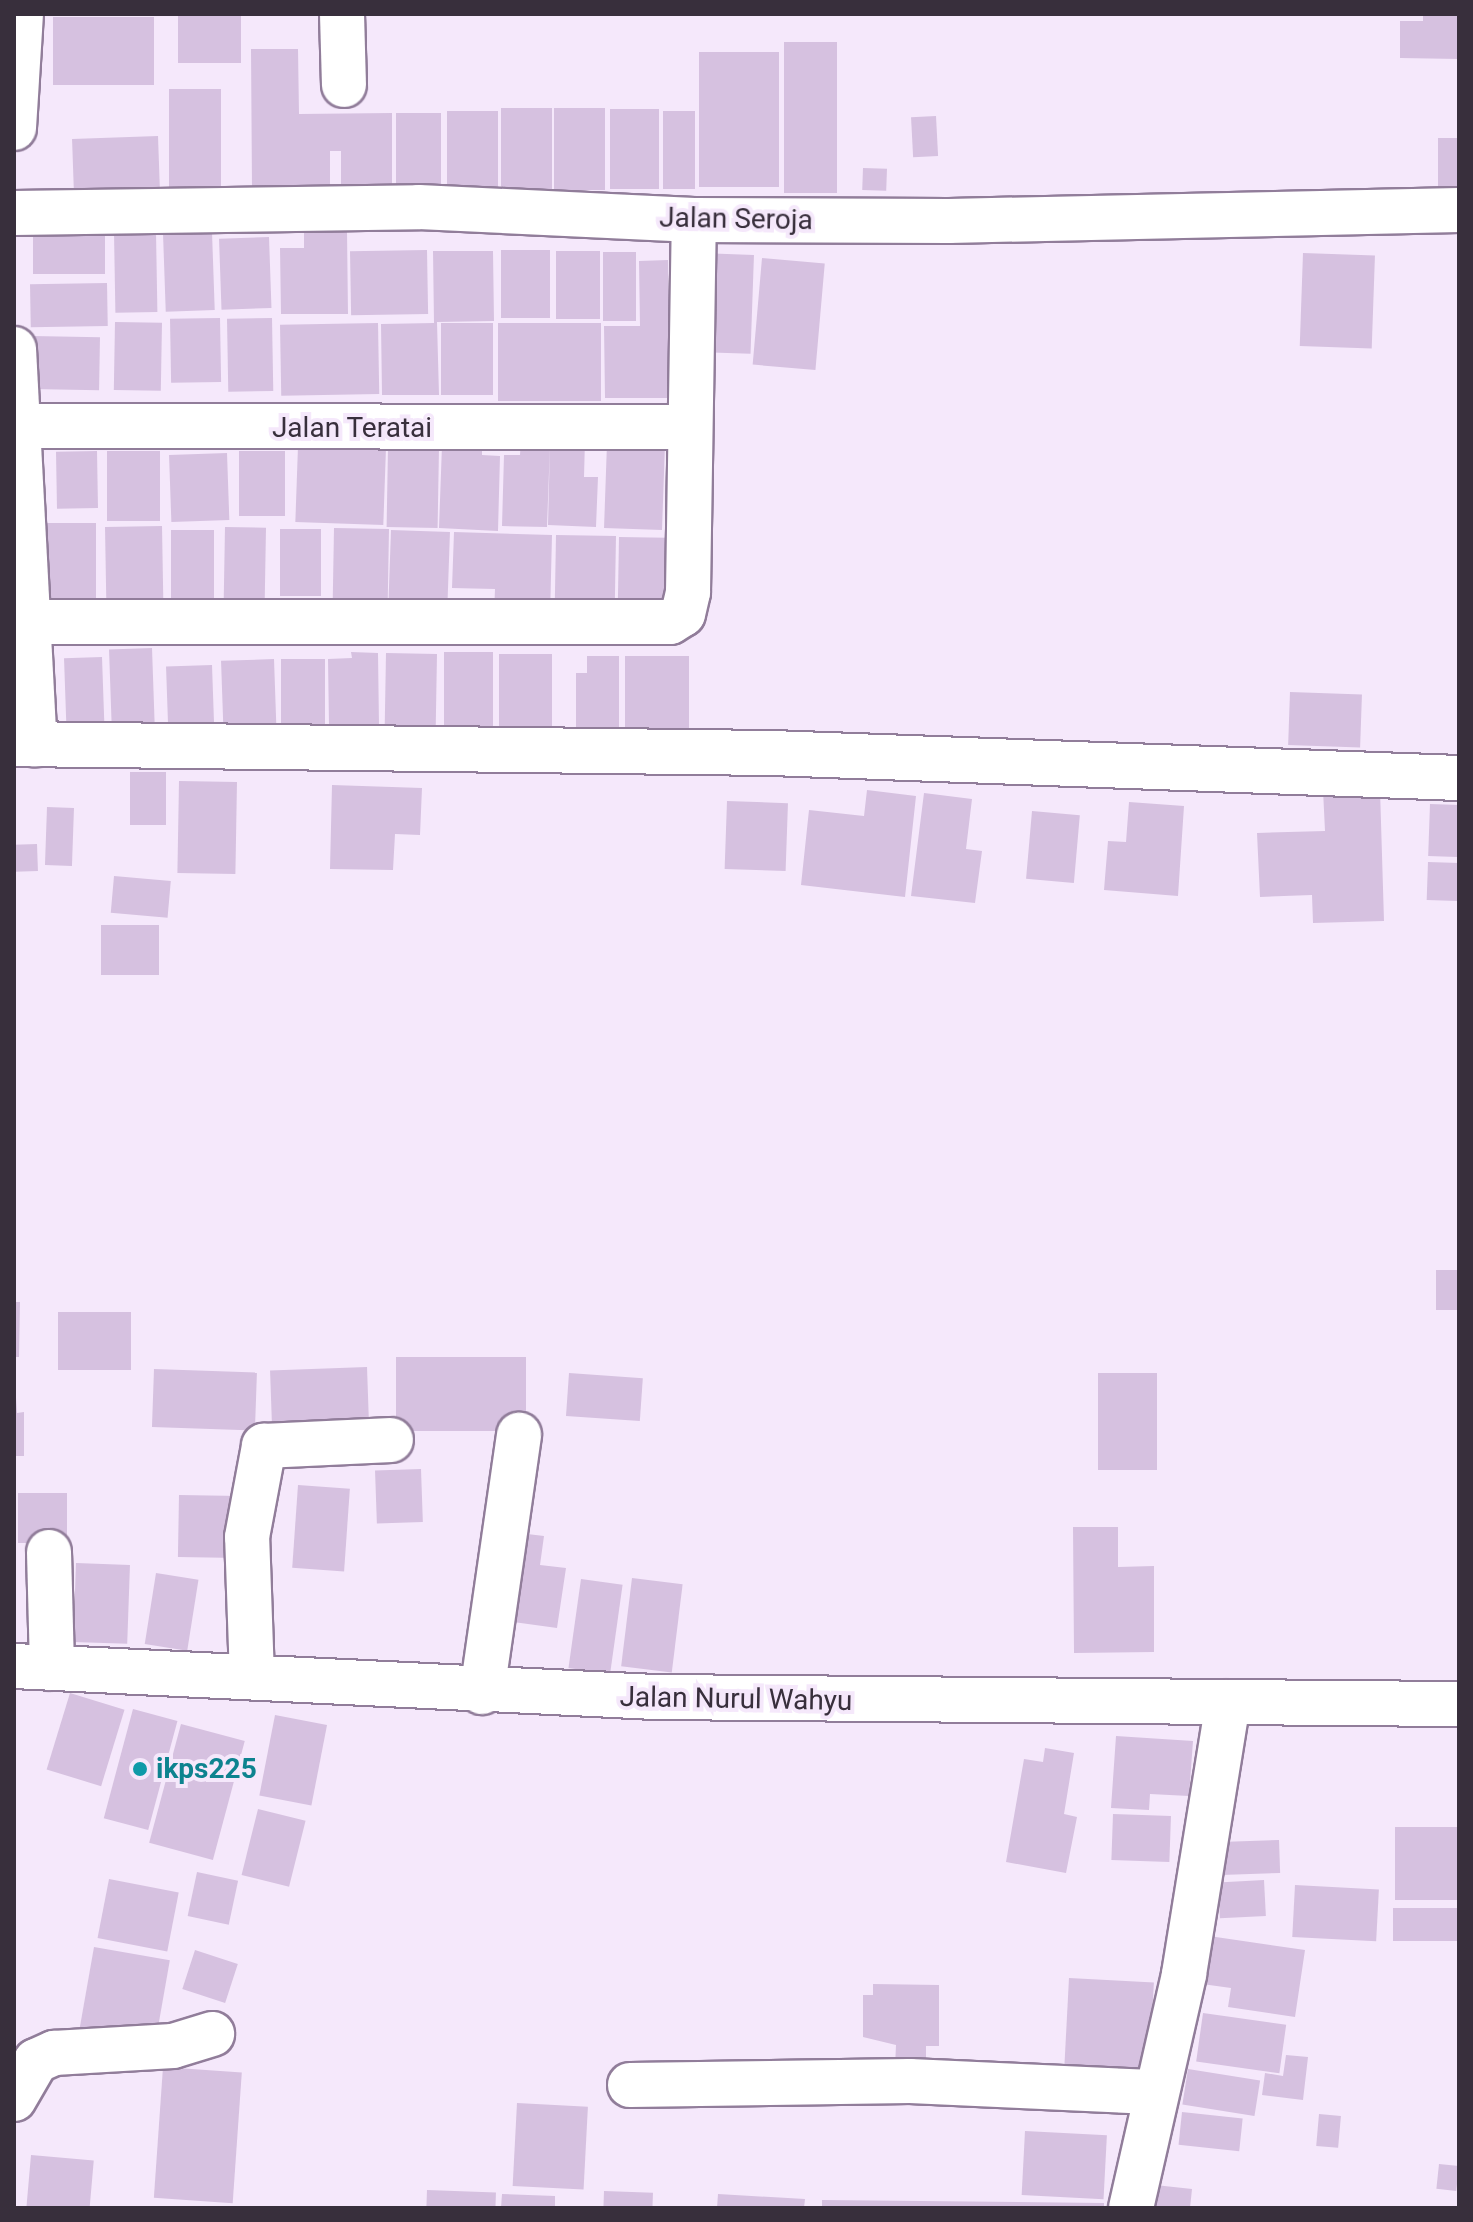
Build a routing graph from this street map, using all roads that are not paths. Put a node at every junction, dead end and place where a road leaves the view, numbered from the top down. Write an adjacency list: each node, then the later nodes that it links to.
1 (21, 14): 4 (street)
2 (342, 14): 3 (street)
3 (344, 85)
4 (14, 128)
5 (1459, 210): 7 (street, Jalan Seroja)
6 (14, 213): 7 (street, Jalan Seroja)
7 (694, 220): 10 (street)
8 (14, 349): 9 (street)
9 (16, 426): 10 (street, Jalan Teratai); 11 (street)
10 (690, 427): 11 (street)
11 (19, 621): 12 (street)
12 (24, 744): 13 (street)
13 (1459, 778)
14 (519, 1435): 19 (street)
15 (391, 1440): 18 (street)
16 (49, 1552): 17 (street)
17 (33, 1667): 18 (street, Jalan Nurul Wahyu)
18 (252, 1677): 19 (street, Jalan Nurul Wahyu)
19 (482, 1692): 20 (street, Jalan Nurul Wahyu)
20 (1228, 1703): 21 (street, Jalan Nurul Wahyu); 24 (street)
21 (1459, 1704)
22 (212, 2034): 25 (street)
23 (630, 2085): 24 (street)
24 (1153, 2092): 26 (street)
25 (14, 2099)
26 (1131, 2208)

